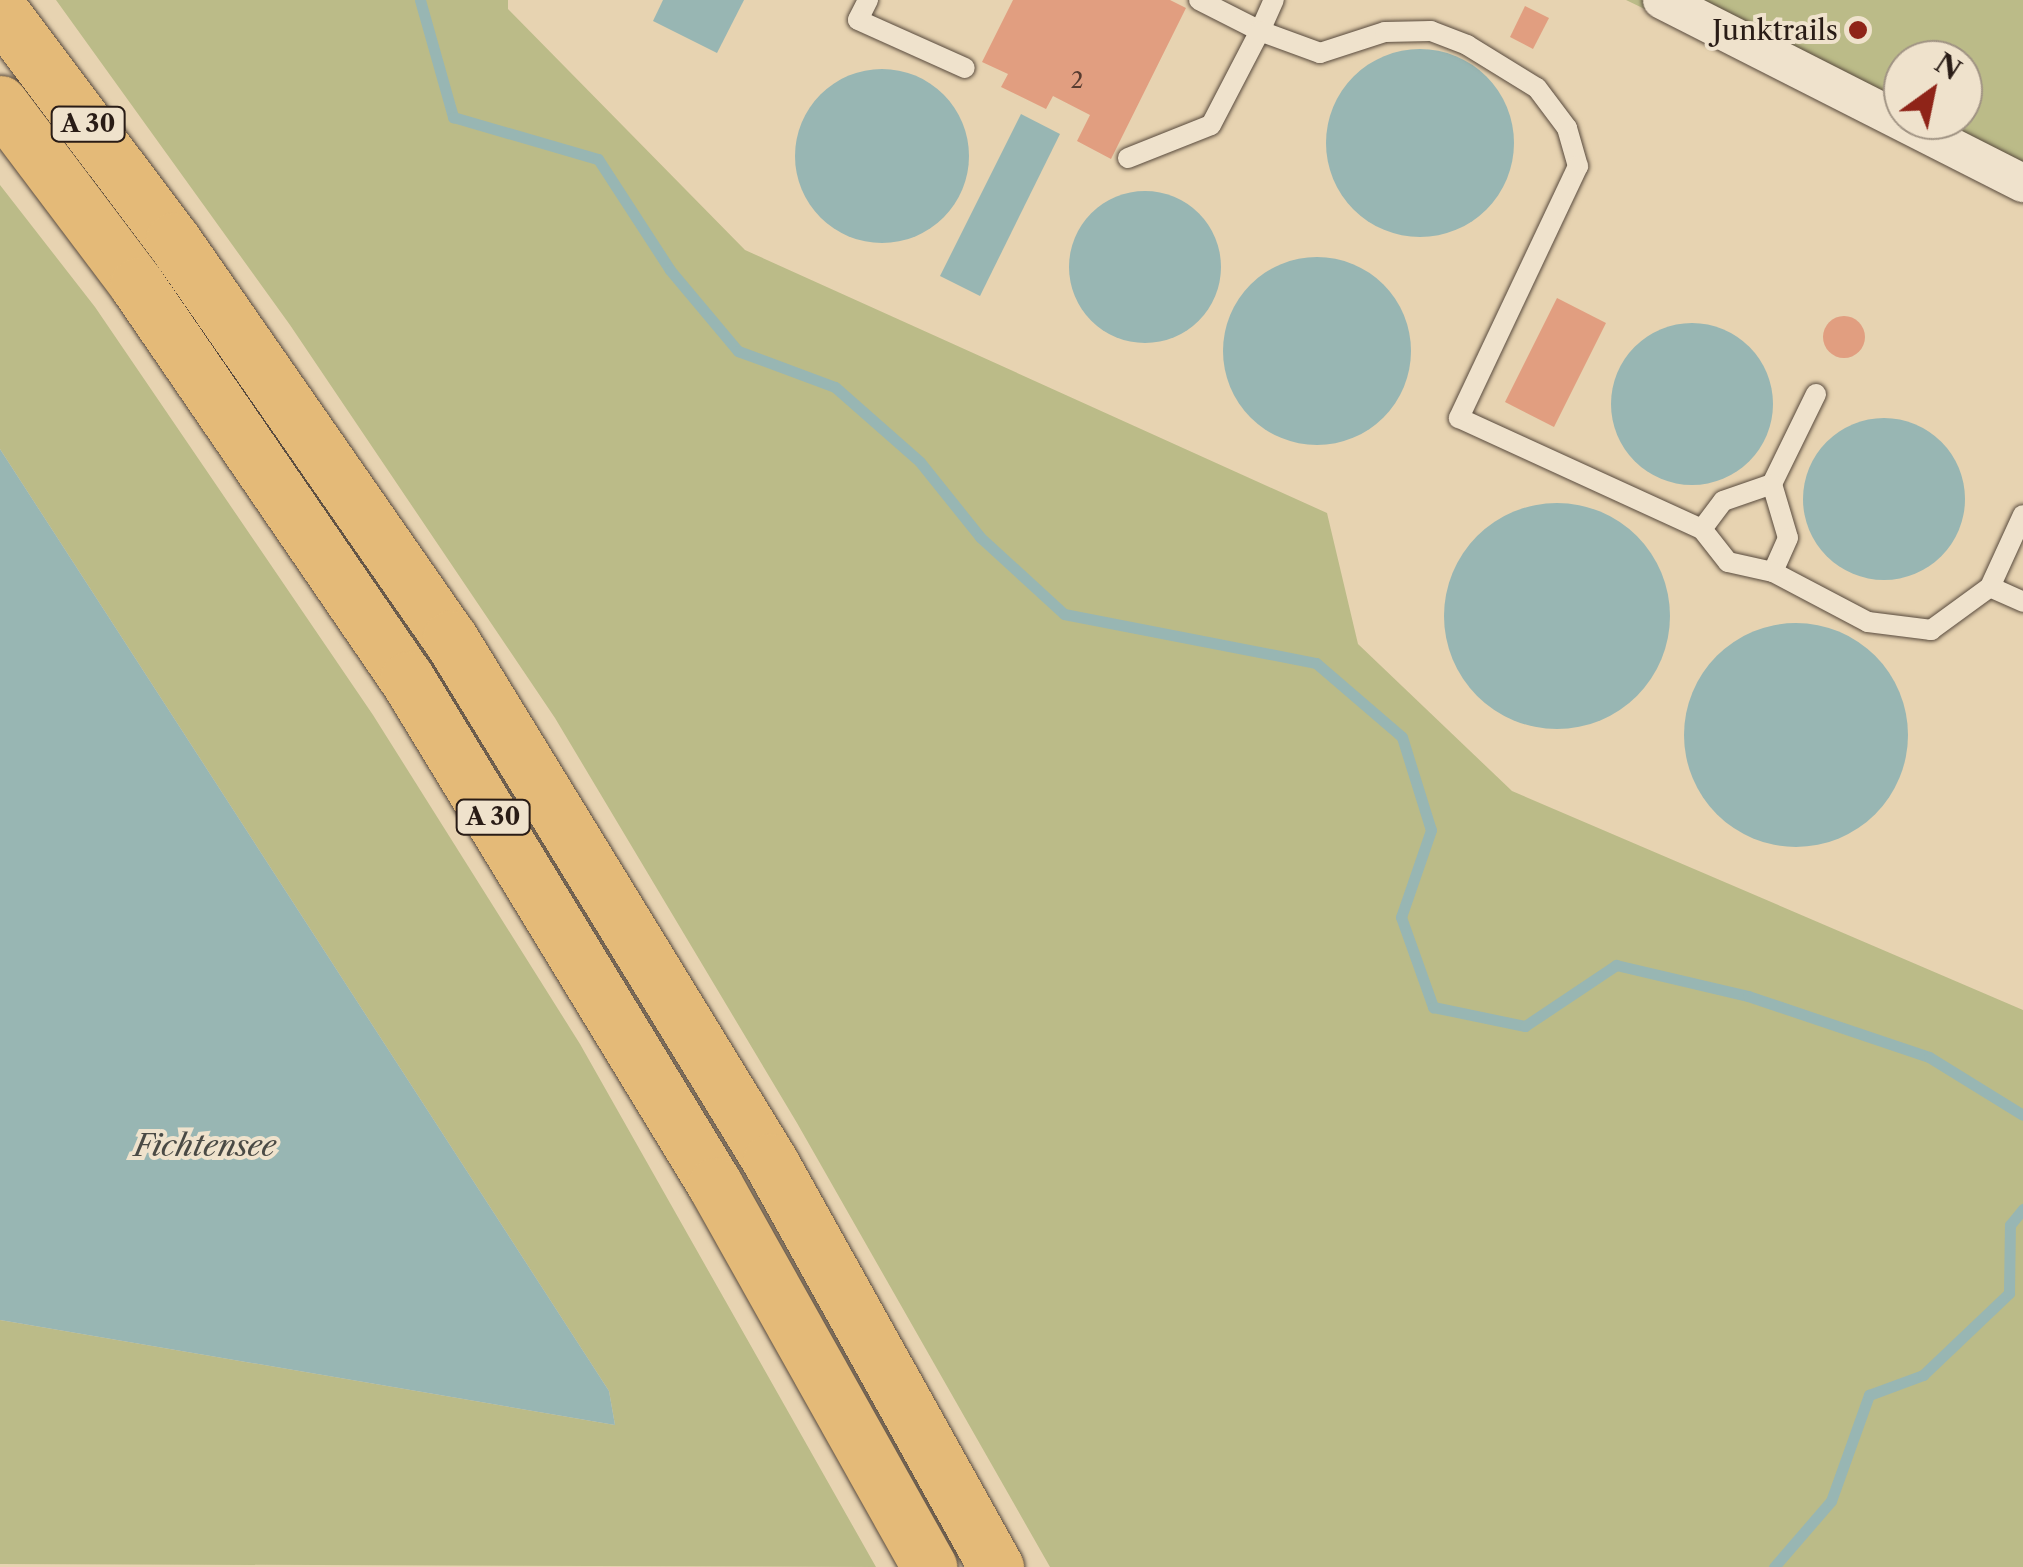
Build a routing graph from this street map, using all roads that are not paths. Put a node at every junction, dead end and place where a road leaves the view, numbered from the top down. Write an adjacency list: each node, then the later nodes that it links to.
1 (868, 0): 7 (lane)
2 (1199, 0): 6 (lane)
3 (1274, 0): 6 (lane)
4 (1662, 0): 10 (street)
5 (0, 10): 19 (highway, A 30)
6 (1260, 31): 9 (lane); 14 (lane)
7 (964, 68)
8 (0, 103): 18 (highway, A 30)
9 (1128, 158)
10 (2023, 183)
11 (1816, 394): 12 (lane)
12 (1772, 484): 14 (lane); 15 (lane)
13 (2023, 516): 16 (lane)
14 (1702, 529): 15 (lane)
15 (1772, 572): 16 (lane)
16 (1990, 587): 17 (lane)
17 (2023, 602)
18 (930, 1567)
19 (996, 1567)

